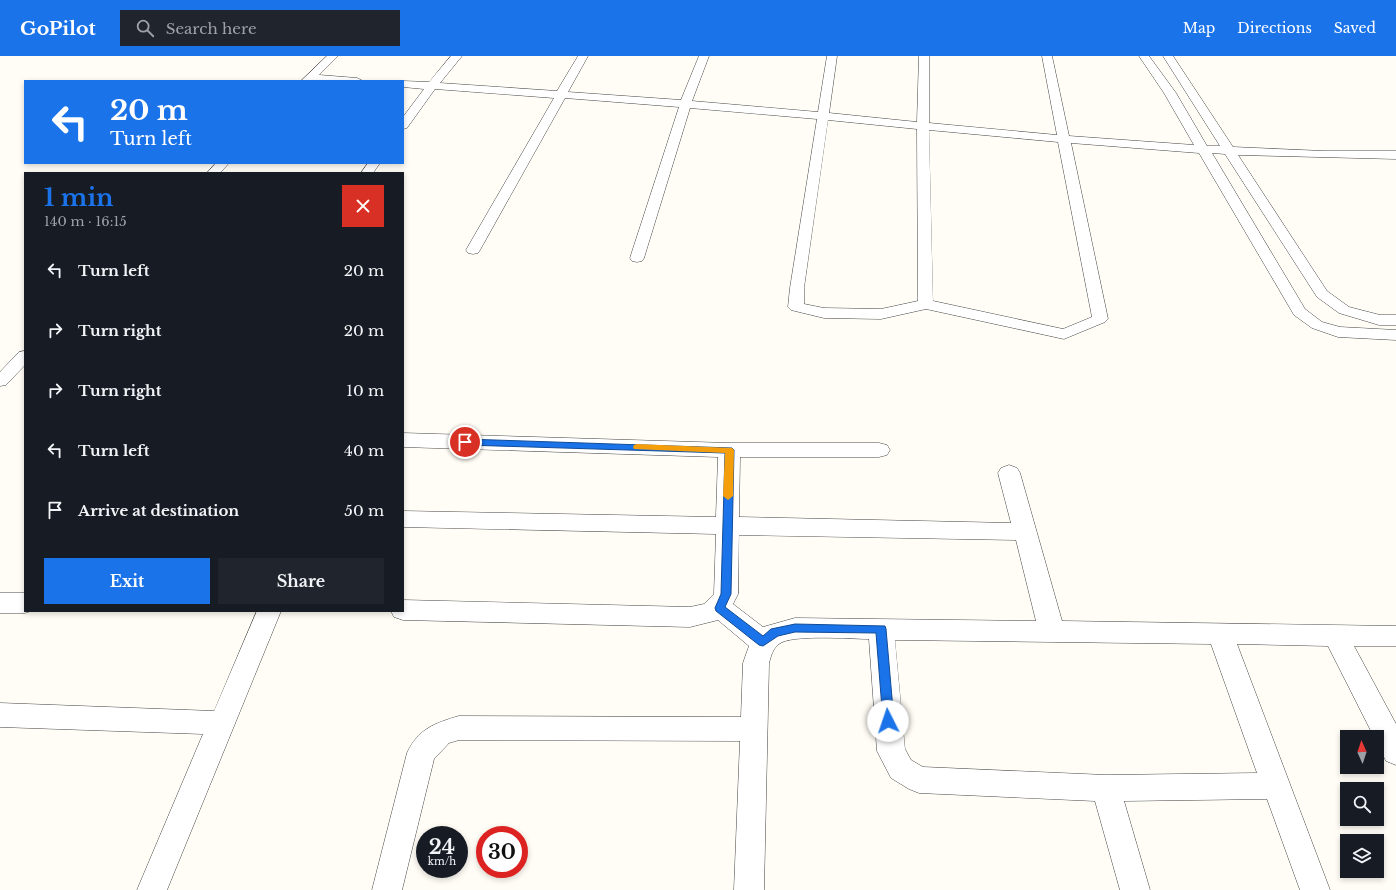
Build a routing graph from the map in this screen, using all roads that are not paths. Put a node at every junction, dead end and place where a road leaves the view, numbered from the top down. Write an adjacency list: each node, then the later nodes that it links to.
1 (333, 56): 10 (lane)
2 (457, 56): 13 (lane)
3 (583, 56): 14 (lane)
4 (704, 56): 15 (lane)
5 (832, 56): 16 (lane)
6 (924, 56): 18 (lane)
7 (1047, 56): 19 (lane)
8 (1144, 56): 21 (lane)
9 (1168, 56): 22 (lane)
10 (308, 79): 11 (lane)
11 (332, 80)
12 (404, 84): 13 (lane)
13 (432, 86): 14 (lane); 17 (lane)
14 (562, 94): 15 (lane); 27 (lane)
15 (685, 105): 16 (lane); 28 (lane)
16 (822, 116): 18 (lane); 29 (lane)
17 (404, 124)
18 (923, 127): 19 (lane); 29 (lane)
19 (1063, 139): 21 (lane); 29 (lane)
20 (1376, 145): 23 (lane)
21 (1202, 149): 22 (lane); 32 (lane)
22 (1229, 151): 23 (lane); 30 (lane)
23 (1391, 155): 25 (lane)
24 (222, 164): 26 (lane)
25 (1396, 167)
26 (213, 172)
27 (473, 250)
28 (637, 258)
29 (926, 304)
30 (1344, 310): 31 (lane); 32 (lane)
31 (1396, 320)
32 (1317, 325): 33 (lane)
33 (1396, 335)
34 (24, 357): 35 (lane)
35 (0, 381)
36 (404, 440): 37 (street)
37 (729, 450): 38 (street); 41 (street)
38 (879, 450)
39 (1009, 473): 42 (street)
40 (404, 518): 41 (street)
41 (728, 525): 42 (street); 45 (street)
42 (1025, 532): 49 (street)
43 (0, 603): 44 (street)
44 (24, 604)
45 (720, 608): 46 (street); 53 (street)
46 (404, 610)
47 (269, 612): 55 (street)
48 (881, 629): 49 (street); 53 (street); 59 (street)
49 (1052, 632): 50 (street)
50 (1220, 634): 51 (street); 58 (street)
51 (1336, 636): 52 (street); 57 (street)
52 (1396, 636)
53 (763, 642): 56 (street)
54 (0, 716): 55 (street)
55 (222, 722): 60 (street)
56 (754, 729): 61 (street); 62 (street)
57 (1396, 752)
58 (1275, 786): 59 (street); 64 (street)
59 (1106, 788): 63 (street)
60 (152, 890)
61 (387, 890)
62 (749, 890)
63 (1135, 890)
64 (1315, 890)

